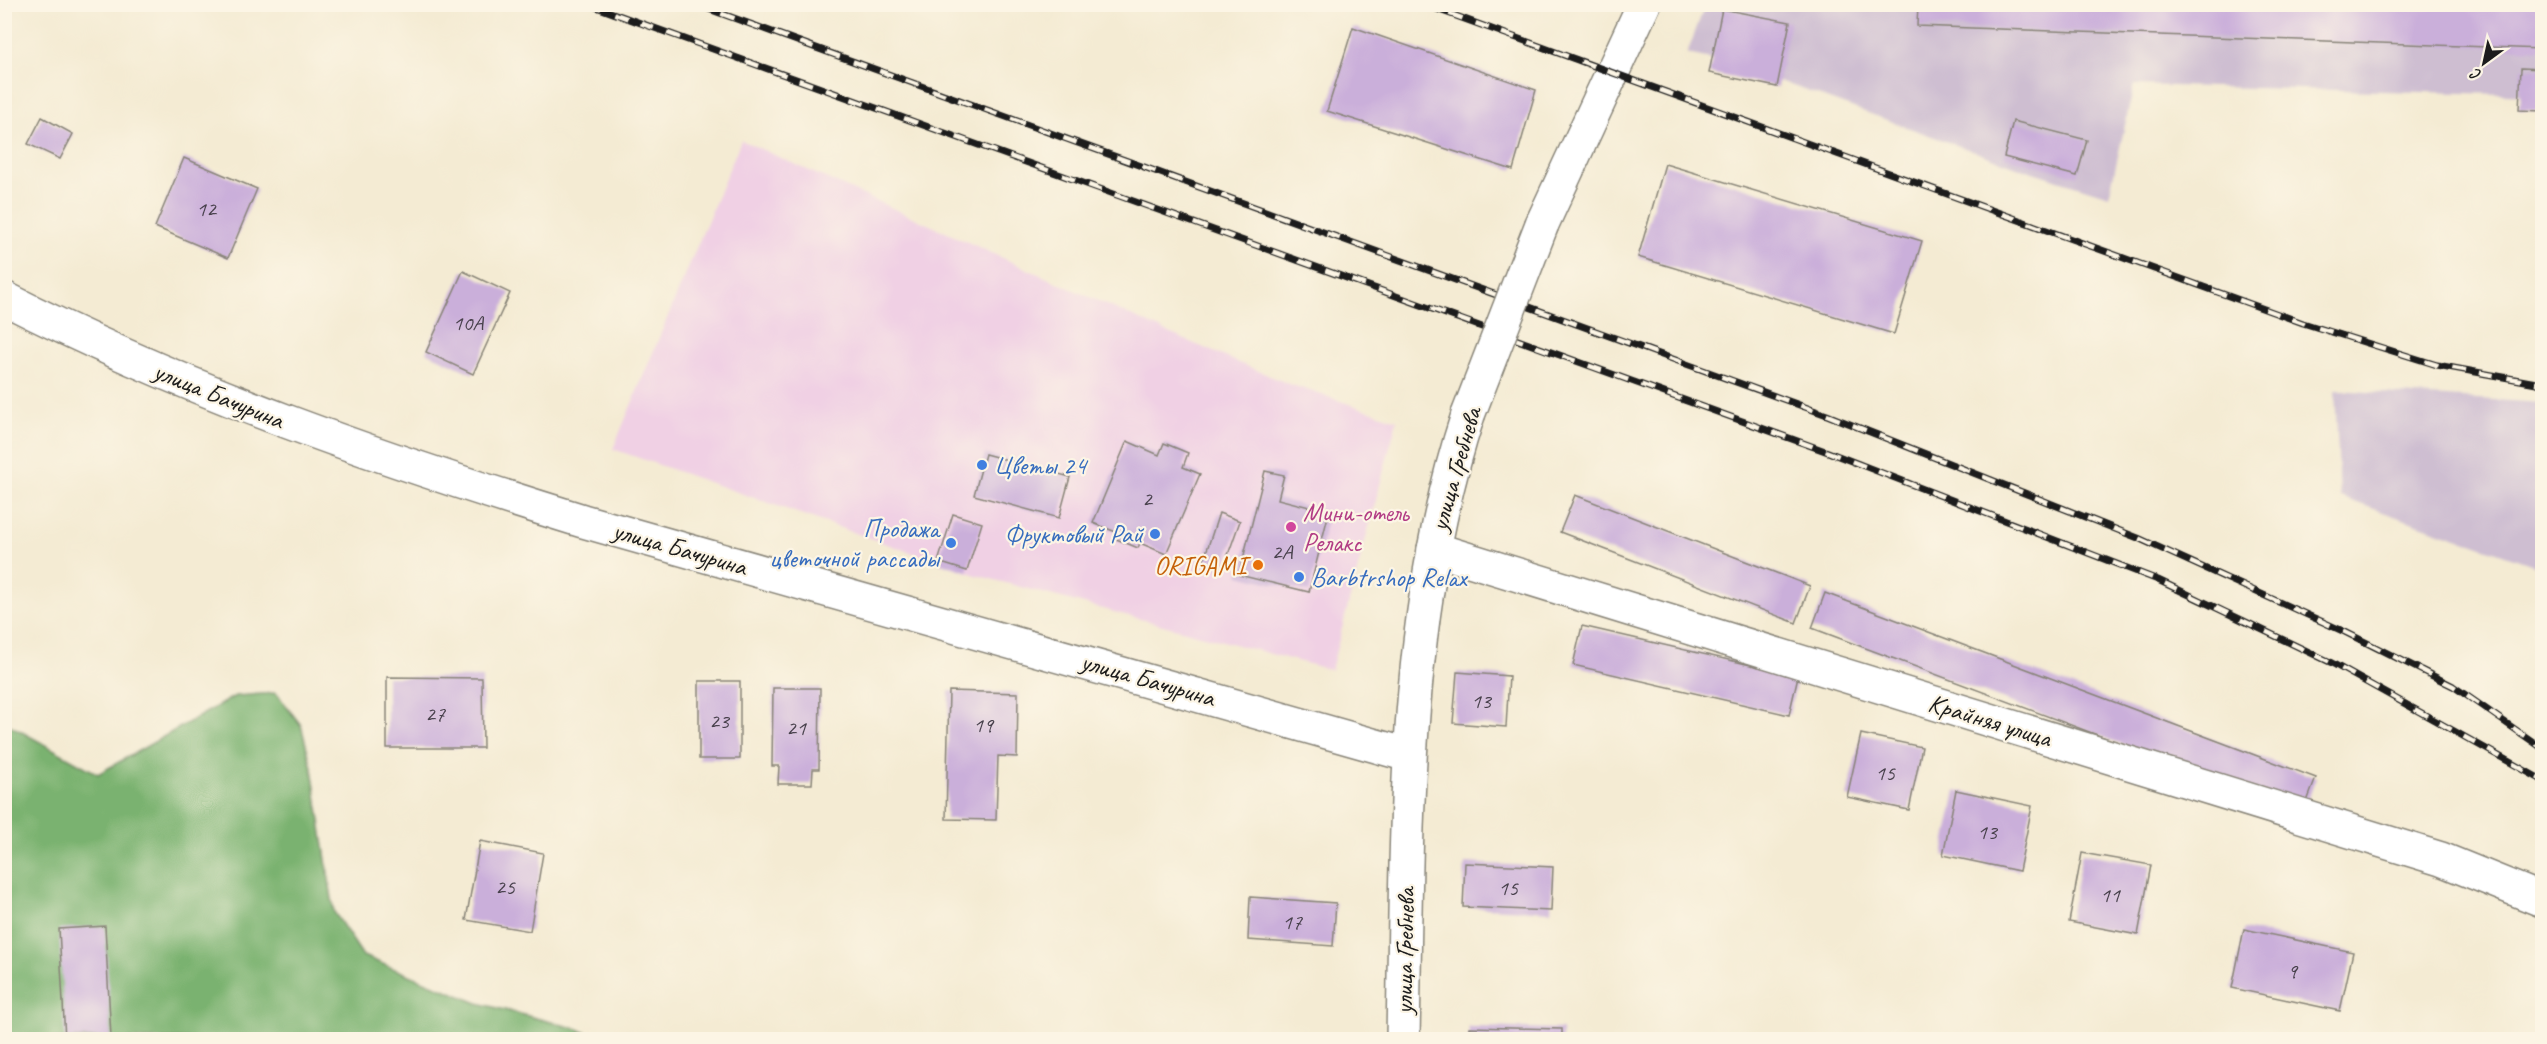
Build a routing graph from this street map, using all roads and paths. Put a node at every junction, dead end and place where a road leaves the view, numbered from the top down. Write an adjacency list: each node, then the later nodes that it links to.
1 (1644, 4): 3 (street, улица Гребнева, bridge)
2 (4, 298): 4 (street, улица Бачурина)
3 (1434, 549): 4 (street, улица Гребнева); 5 (street, Крайняя улица)
4 (1408, 755): 6 (street, улица Гребнева)
5 (2542, 900)
6 (1403, 1040)

